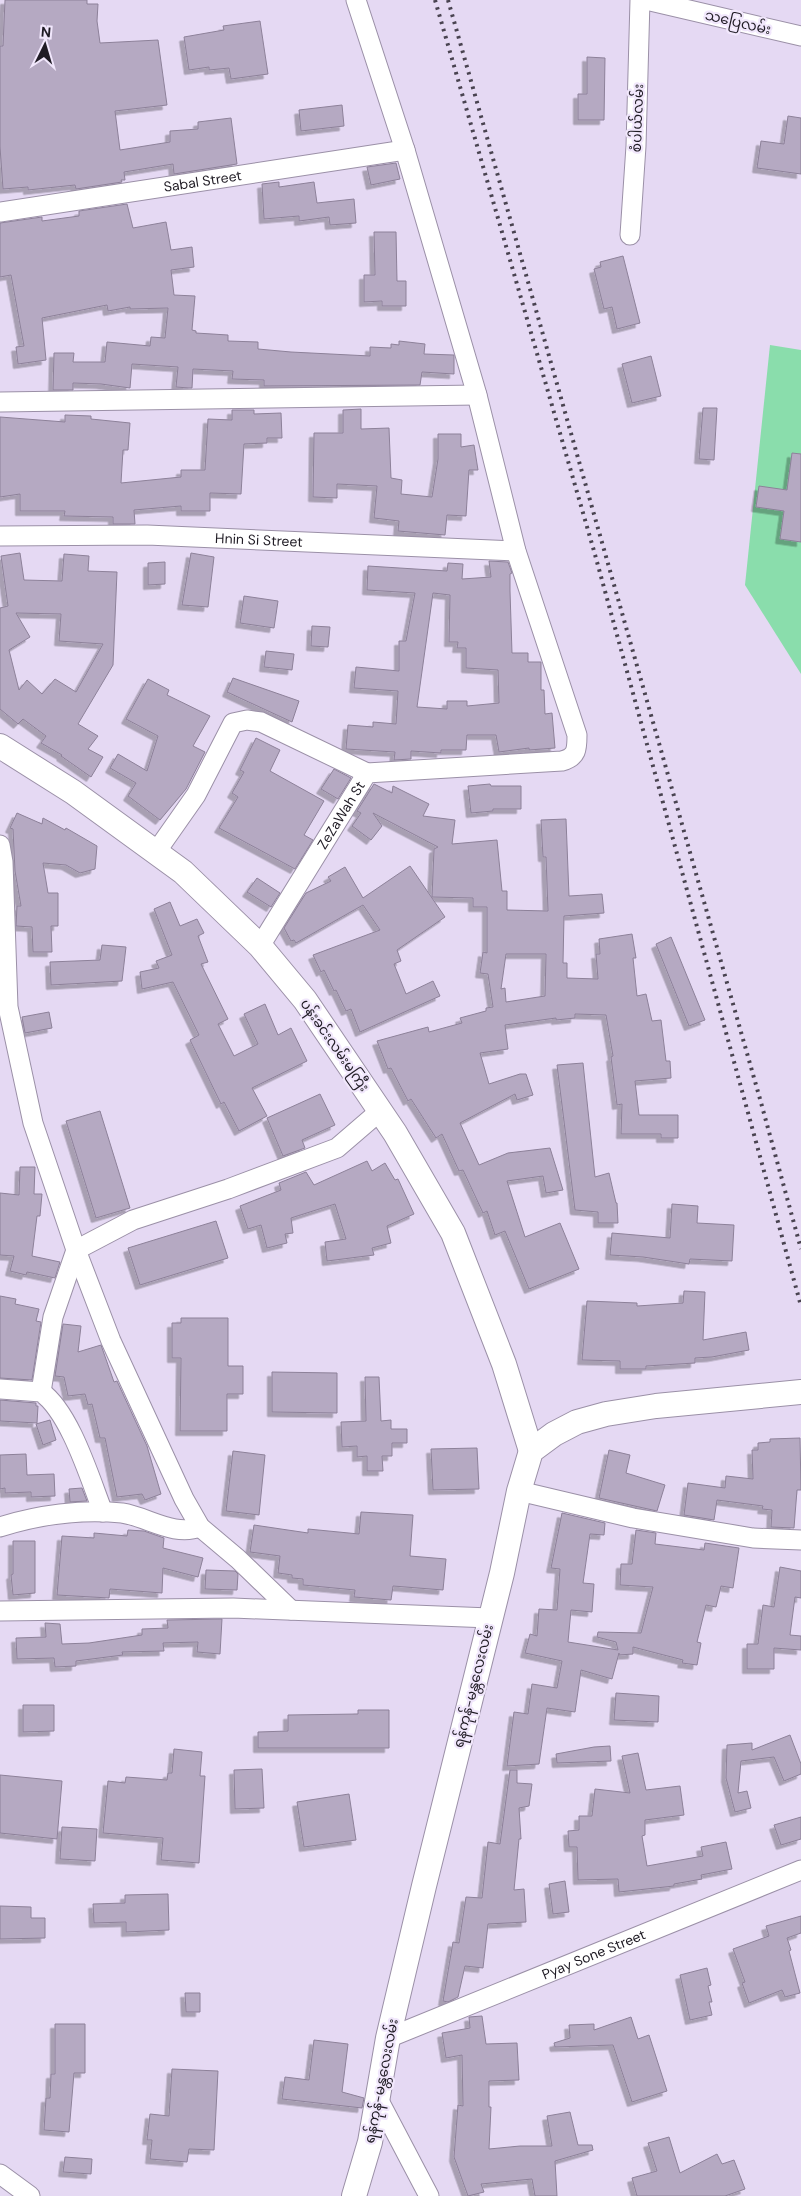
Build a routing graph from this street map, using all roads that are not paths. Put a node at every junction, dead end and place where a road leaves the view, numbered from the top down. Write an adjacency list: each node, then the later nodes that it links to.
1 (356, 0): 5 (street)
2 (640, 0): 7 (street, စံပါယ်လမ်း)
3 (646, 0): 4 (street, သပြေလမ်း)
4 (801, 36)
5 (405, 150): 6 (street, Sabal Street); 8 (street)
6 (0, 212)
7 (630, 235)
8 (477, 396): 9 (street); 11 (street)
9 (0, 402)
10 (0, 536): 11 (street, Hnin Si Street)
11 (516, 551): 13 (street, ZeZaWah St)
12 (0, 746): 15 (main road, ပန်းခင်းလမ်းမကြီး)
13 (367, 773): 15 (street); 17 (street, ZeZaWah St)
14 (0, 845): 16 (street)
15 (156, 852): 17 (main road, ပန်းခင်းလမ်းမကြီး)
16 (3, 943): 19 (street)
17 (260, 946): 18 (main road, ပန်းခင်းလမ်းမကြီး)
18 (380, 1111): 19 (street); 23 (main road, ပန်းခင်းလမ်းမကြီး)
19 (76, 1250): 21 (street); 27 (street)
20 (0, 1389): 21 (street)
21 (41, 1392): 25 (street)
22 (801, 1392): 23 (main road)
23 (531, 1451): 24 (main road, ရန်ကုန်-မန္တလေးလမ်း)
24 (519, 1491): 28 (street); 31 (main road, ရန်ကုန်-မန္တလေးလမ်း)
25 (103, 1512): 26 (street); 27 (street)
26 (0, 1527)
27 (200, 1527): 29 (street)
28 (801, 1540)
29 (291, 1610): 30 (street); 31 (street)
30 (0, 1611)
31 (490, 1618): 33 (main road, ရန်ကုန်-မန္တလေးလမ်း)
32 (801, 1870): 33 (street, Pyay Sone Street)
33 (388, 2038): 34 (main road, ရန်ကုန်-မန္တလေးလမ်း)
34 (378, 2099): 37 (main road, ရန်ကုန်-မန္တလေးလမ်း); 38 (street)
35 (0, 2174): 36 (street)
36 (30, 2196)
37 (354, 2196)
38 (429, 2196)

